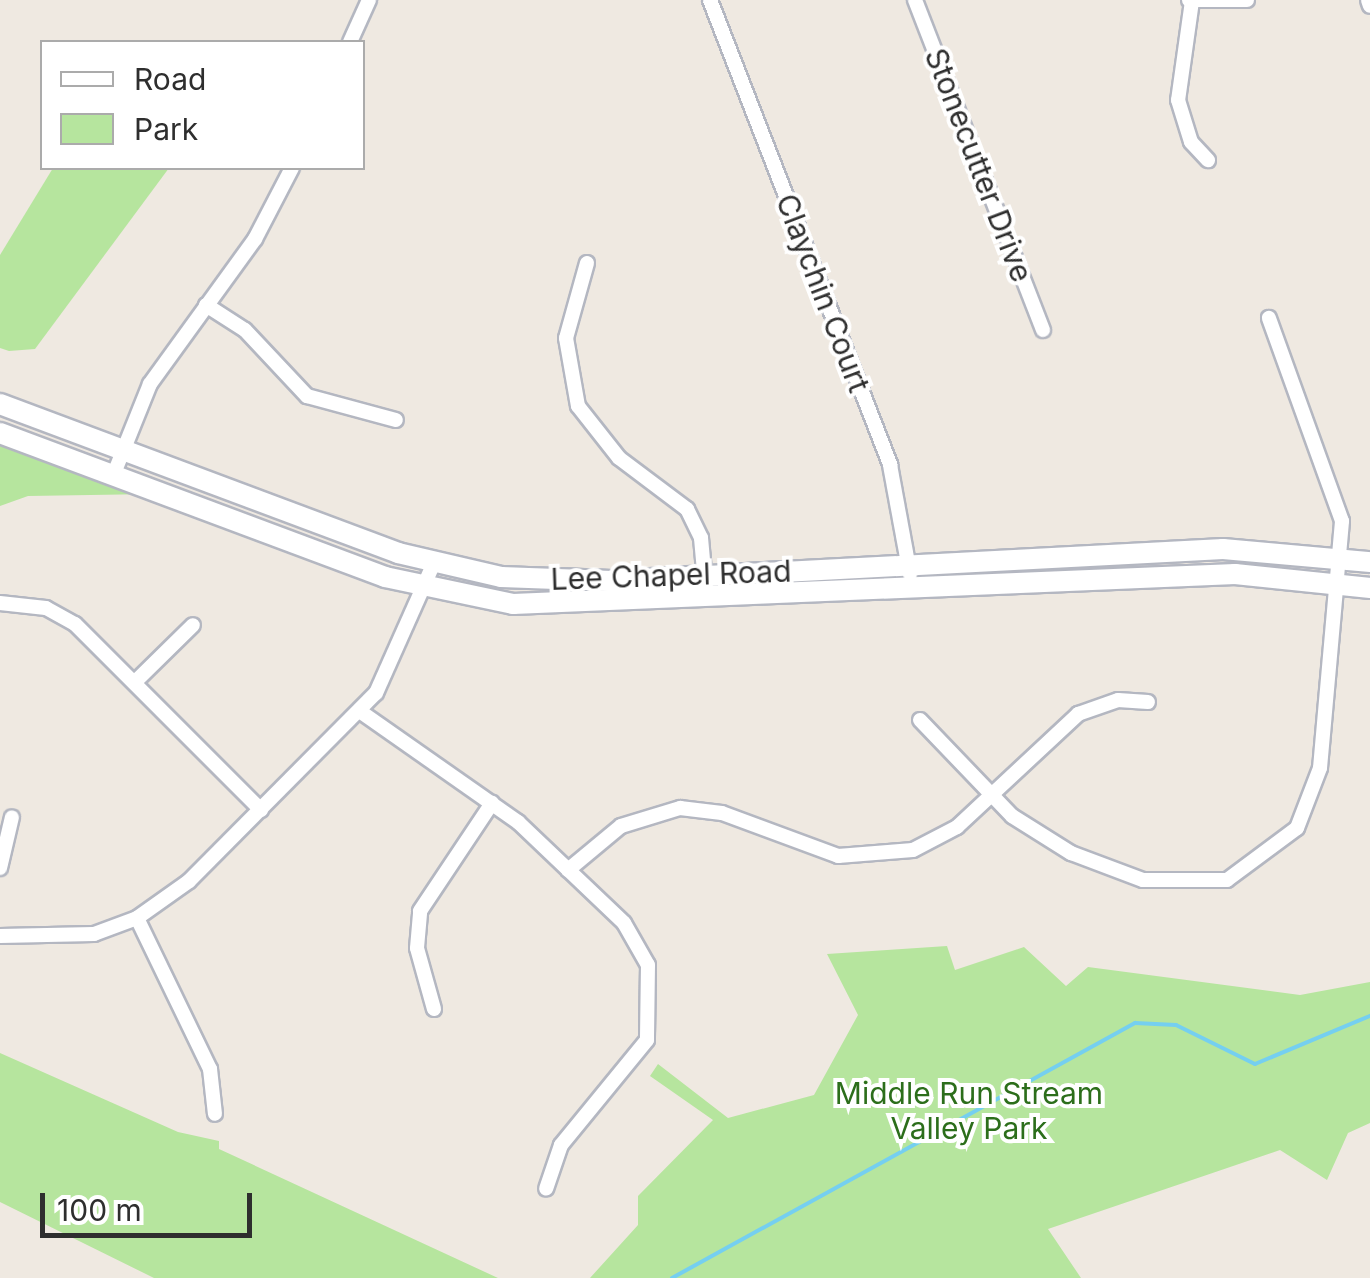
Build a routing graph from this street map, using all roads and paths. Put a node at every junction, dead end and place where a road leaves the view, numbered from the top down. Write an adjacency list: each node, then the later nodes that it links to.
1 (369, 0): 6 (street)
2 (711, 0): 21 (street, Claychin Court)
3 (915, 0): 12 (street, Stonecutter Drive)
4 (1247, 0): 5 (street)
5 (1190, 1): 7 (street)
6 (351, 40)
7 (1208, 160)
8 (291, 170): 10 (street)
9 (588, 263): 22 (street)
10 (206, 305): 14 (street); 16 (street)
11 (1269, 318): 18 (street)
12 (1043, 330)
13 (0, 404): 16 (main road, Lee Chapel Road)
14 (396, 420)
15 (0, 433): 17 (main road, Lee Chapel Road)
16 (122, 450): 17 (street); 19 (main road, Lee Chapel Road)
17 (113, 476): 25 (main road, Lee Chapel Road)
18 (1342, 558): 20 (main road, Lee Chapel Road); 21 (main road, Lee Chapel Road); 23 (street)
19 (434, 562): 22 (main road, Lee Chapel Road); 25 (street)
20 (1370, 562)
21 (910, 564): 22 (main road, Lee Chapel Road); 26 (street, Claychin Court)
22 (704, 576): 27 (street)
23 (1341, 583): 24 (main road, Lee Chapel Road); 26 (main road, Lee Chapel Road); 34 (street)
24 (1370, 588)
25 (424, 589): 27 (main road, Lee Chapel Road); 32 (street)
26 (912, 592): 27 (main road, Lee Chapel Road)
27 (705, 603)
28 (0, 604): 30 (street)
29 (193, 625): 30 (street)
30 (135, 682): 36 (street)
31 (1148, 702): 34 (street)
32 (361, 712): 35 (street); 36 (street)
33 (920, 720): 34 (street)
34 (992, 796): 39 (street)
35 (492, 802): 39 (street); 42 (street)
36 (261, 810): 40 (street)
37 (12, 817): 38 (street)
38 (0, 868)
39 (568, 870): 44 (street)
40 (137, 918): 41 (street); 43 (street)
41 (0, 936)
42 (434, 1009)
43 (215, 1114)
44 (546, 1189)

